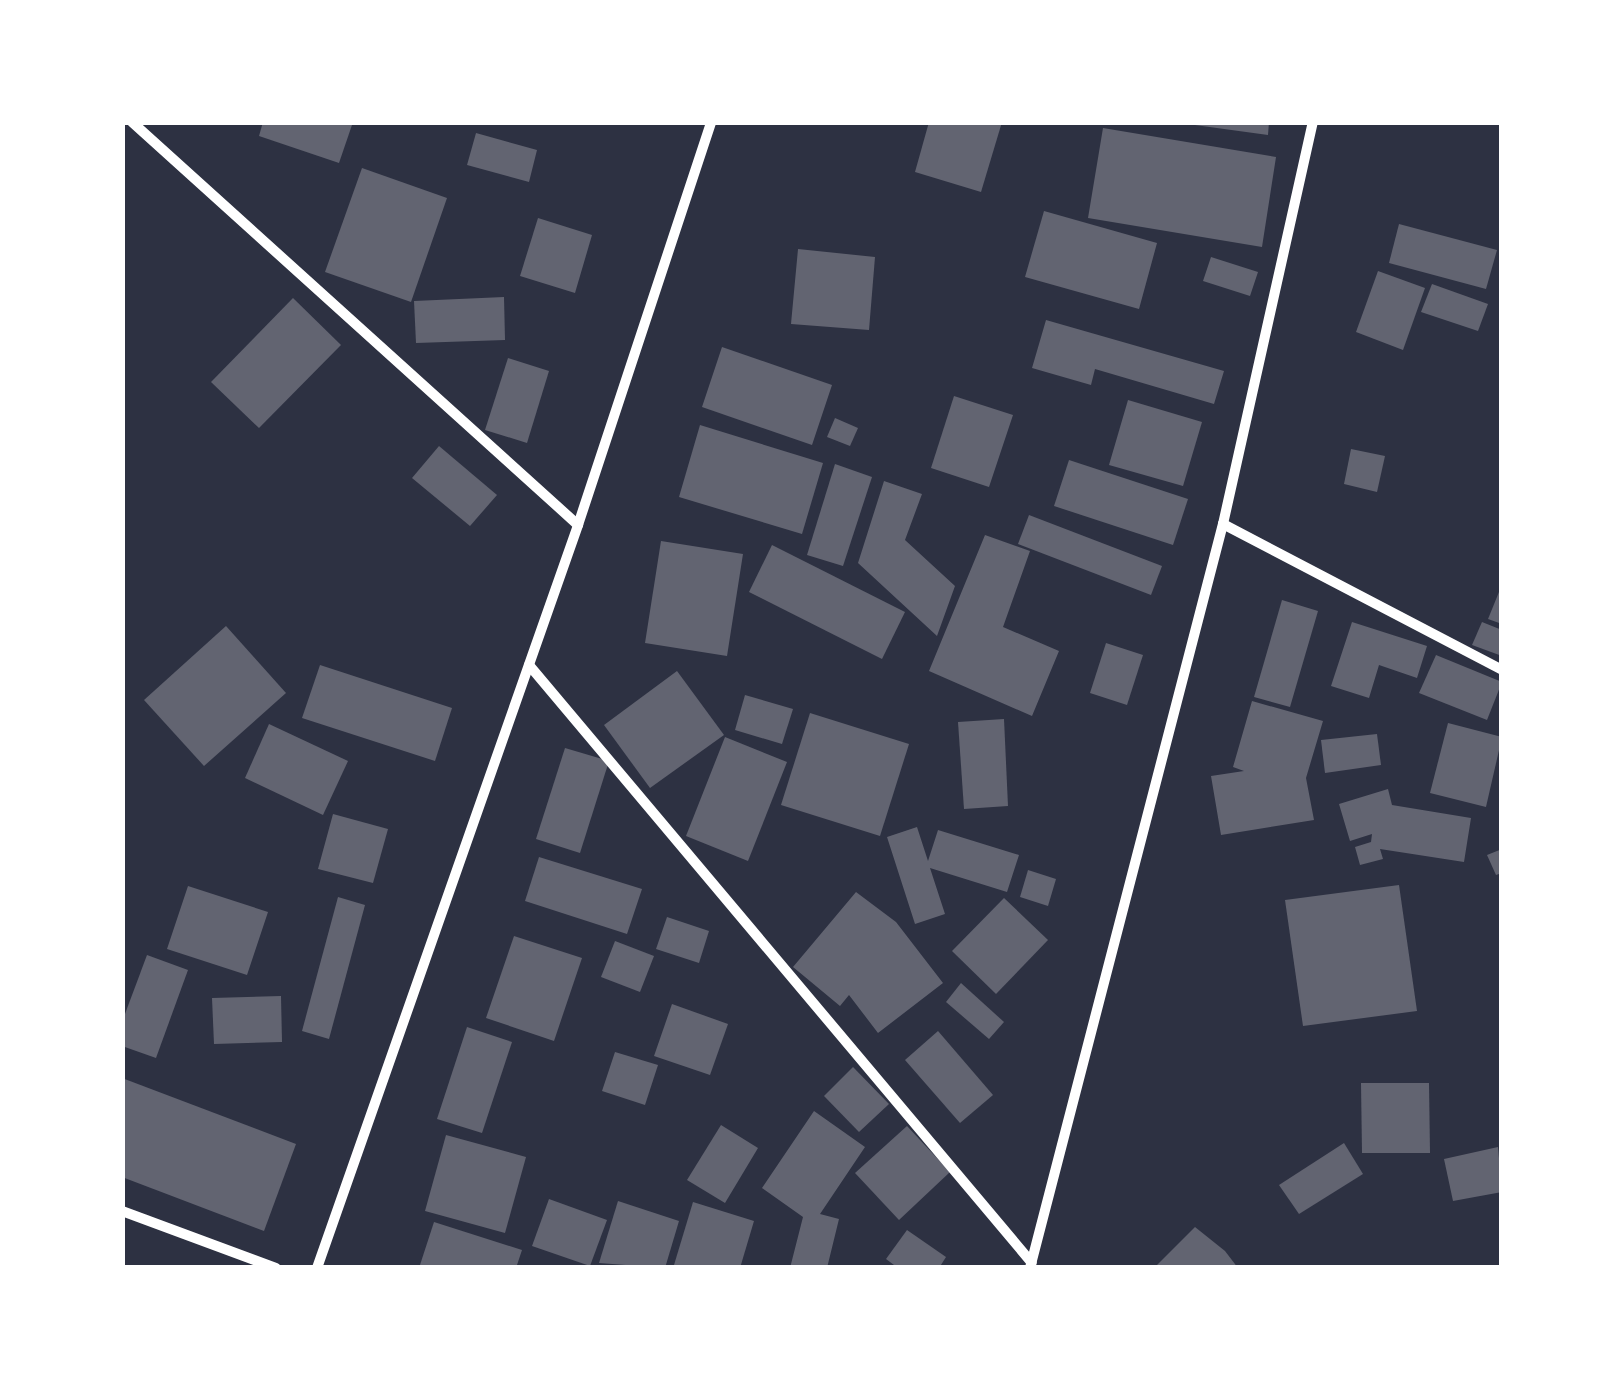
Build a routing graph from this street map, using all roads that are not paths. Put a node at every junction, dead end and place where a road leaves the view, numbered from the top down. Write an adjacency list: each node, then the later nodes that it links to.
1 (132, 122): 5 (street)
2 (711, 122): 5 (street)
3 (1313, 122): 4 (street)
4 (1222, 524): 7 (street); 9 (street)
5 (578, 525): 6 (street)
6 (528, 665): 9 (street); 11 (street)
7 (1502, 670)
8 (122, 1211): 10 (street)
9 (1031, 1265)
10 (276, 1268)
11 (316, 1268)

